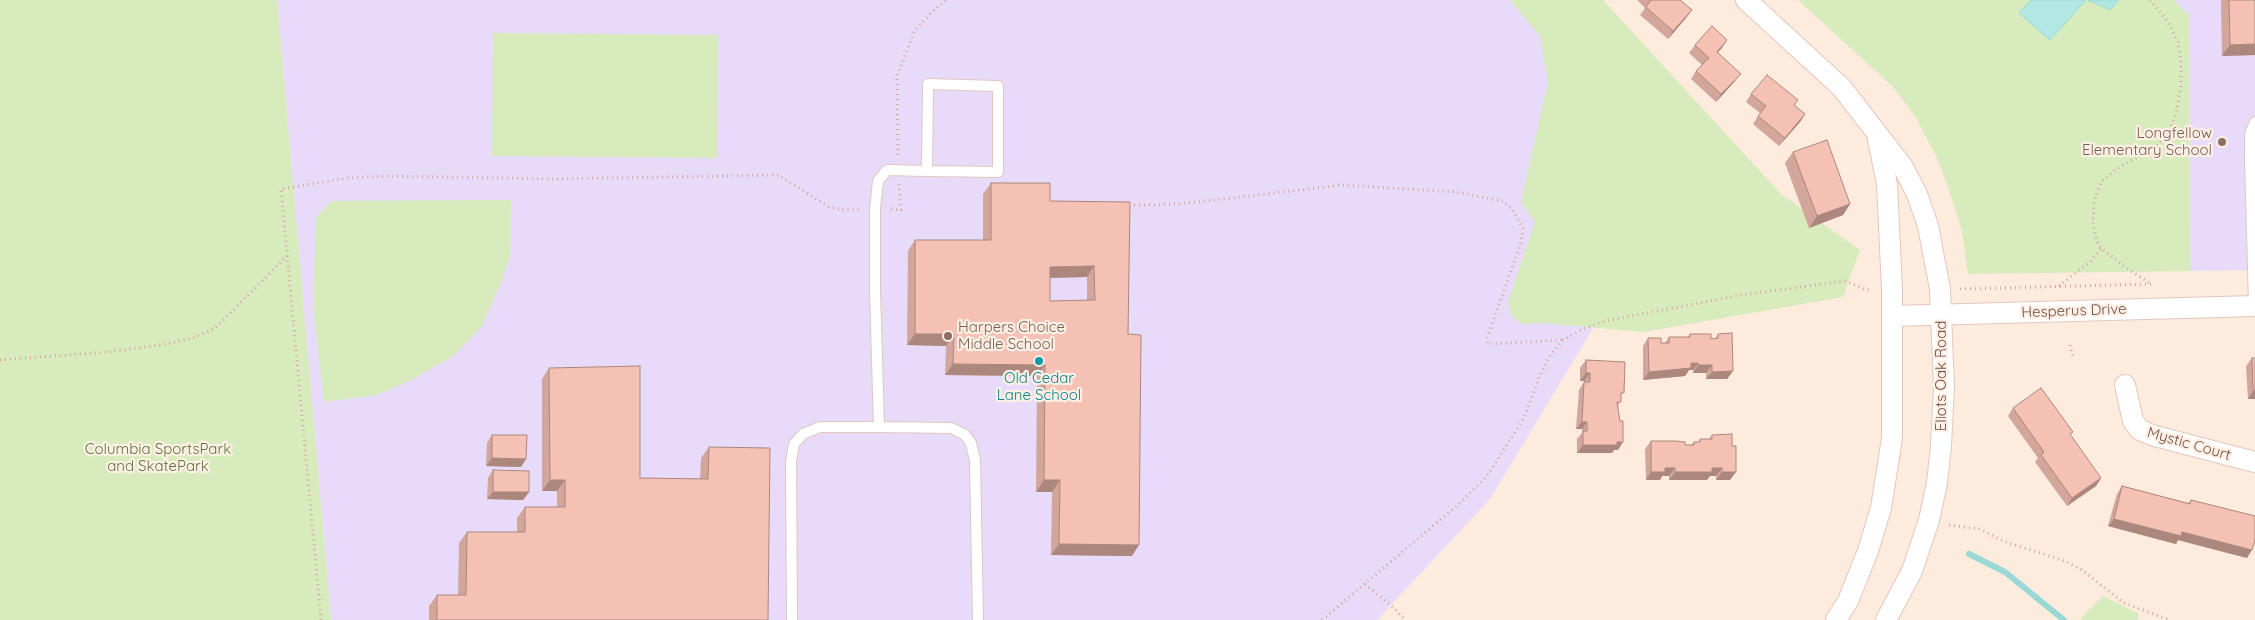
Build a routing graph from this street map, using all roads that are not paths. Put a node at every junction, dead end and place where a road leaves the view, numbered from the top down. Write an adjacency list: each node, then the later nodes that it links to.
1 (1746, 0): 3 (street, Eliots Oak Road)
2 (2255, 122): 5 (lane)
3 (1878, 138): 7 (street, Eliots Oak Road); 8 (street, Eliots Oak Road)
4 (927, 171): 4 (lane); 10 (lane)
5 (2254, 218): 6 (lane)
6 (2255, 306): 7 (street, Hesperus Drive)
7 (1941, 315): 8 (street, Hesperus Drive); 15 (street, Eliots Oak Road)
8 (1892, 316): 14 (street, Eliots Oak Road)
9 (2125, 385): 11 (street, Mystic Court)
10 (879, 427): 12 (lane); 13 (lane)
11 (2255, 462)
12 (792, 620)
13 (978, 620)
14 (1836, 620)
15 (1886, 620)

